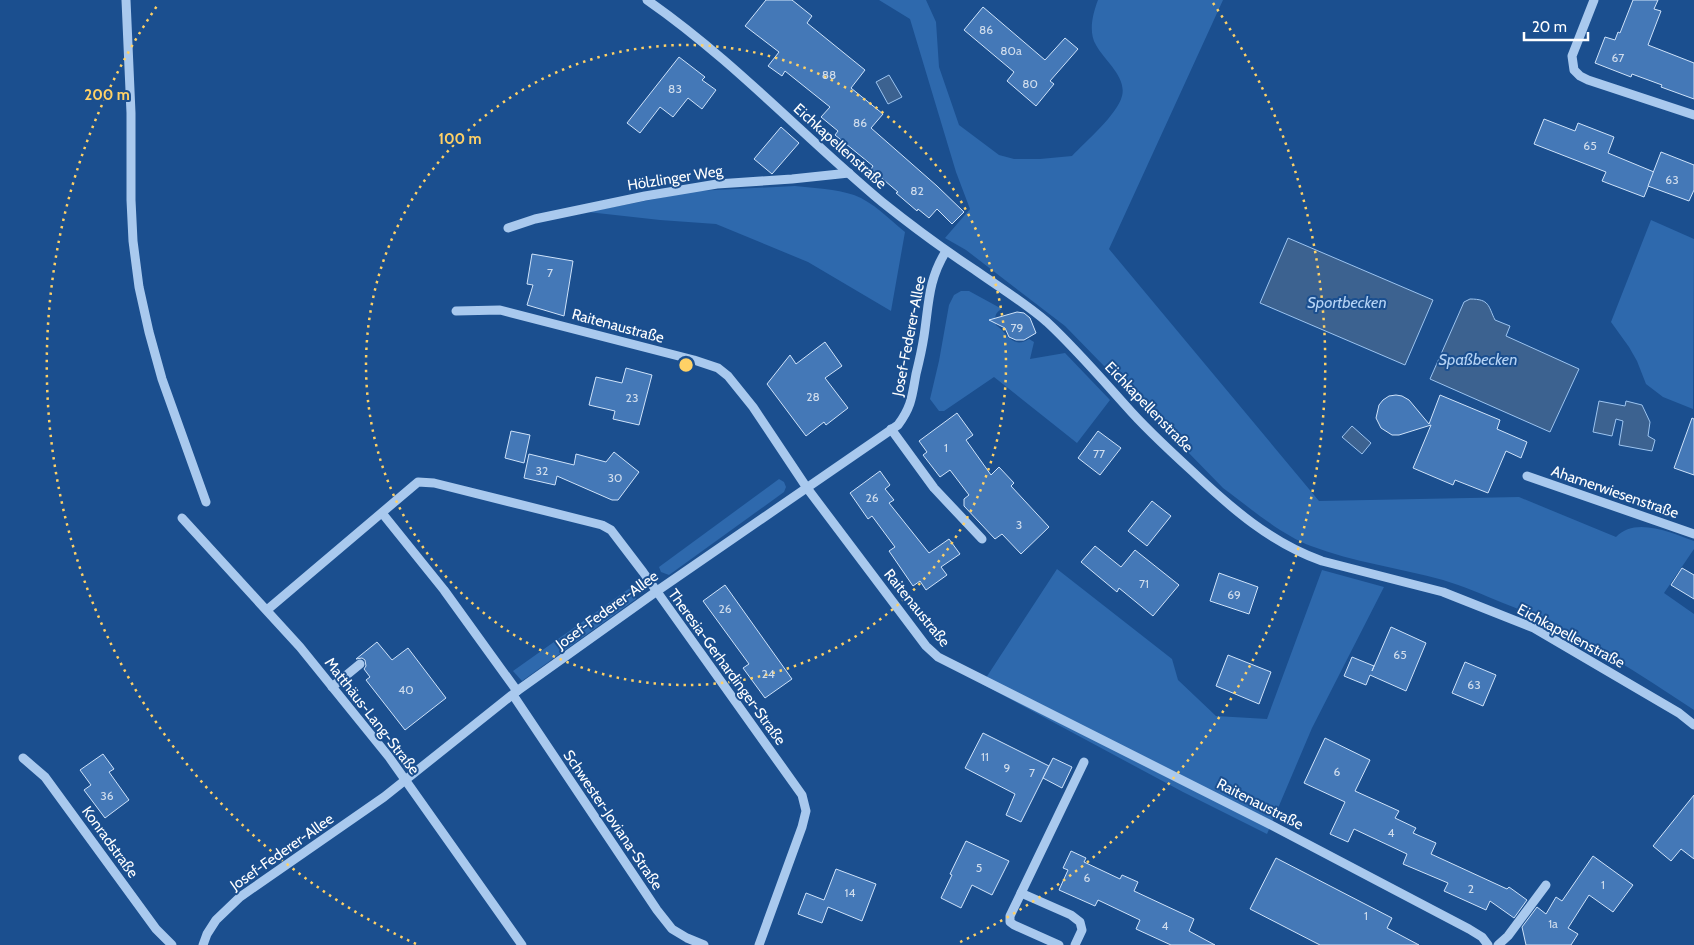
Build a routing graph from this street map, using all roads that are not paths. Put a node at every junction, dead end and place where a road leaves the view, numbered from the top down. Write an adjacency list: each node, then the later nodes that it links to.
1 (126, 0): 12 (street)
2 (647, 0): 5 (street, Eichkapellenstraße)
3 (1594, 0): 4 (street)
4 (1694, 115)
5 (849, 173): 6 (street, Hölzlinger Weg); 7 (street, Eichkapellenstraße)
6 (508, 228)
7 (946, 251): 9 (street, Josef-Federer-Allee); 22 (street, Eichkapellenstraße)
8 (456, 311): 11 (street, Raitenaustraße)
9 (891, 429): 11 (street, Josef-Federer-Allee); 16 (street)
10 (1526, 476): 15 (street, Ahamerwiesenstraße)
11 (807, 488): 17 (street, Josef-Federer-Allee); 35 (street, Raitenaustraße)
12 (206, 502)
13 (382, 513): 17 (street, Theresia-Gerhardinger-Straße); 18 (street, Theresia-Gerhardinger-Straße); 21 (street, Schwester-Joviana-Straße)
14 (182, 518): 18 (street, Matthäus-Lang-Straße)
15 (1694, 534)
16 (982, 539)
17 (657, 591): 21 (street, Josef-Federer-Allee); 32 (street, Theresia-Gerhardinger-Straße)
18 (267, 610): 20 (street, Matthäus-Lang-Straße)
19 (360, 664): 20 (street)
20 (332, 687): 25 (street, Matthäus-Lang-Straße)
21 (515, 693): 25 (street, Josef-Federer-Allee); 31 (street, Schwester-Joviana-Straße)
22 (1694, 725)
23 (22, 758): 28 (street, Konradstraße)
24 (1084, 762): 27 (street)
25 (405, 780): 29 (street, Josef-Federer-Allee); 30 (street, Matthäus-Lang-Straße)
26 (1546, 885): 36 (street)
27 (1021, 893): 33 (street); 34 (street)
28 (172, 945)
29 (203, 945)
30 (522, 945)
31 (704, 945)
32 (759, 945)
33 (1059, 945)
34 (1075, 945)
35 (1488, 945)
36 (1498, 945)

